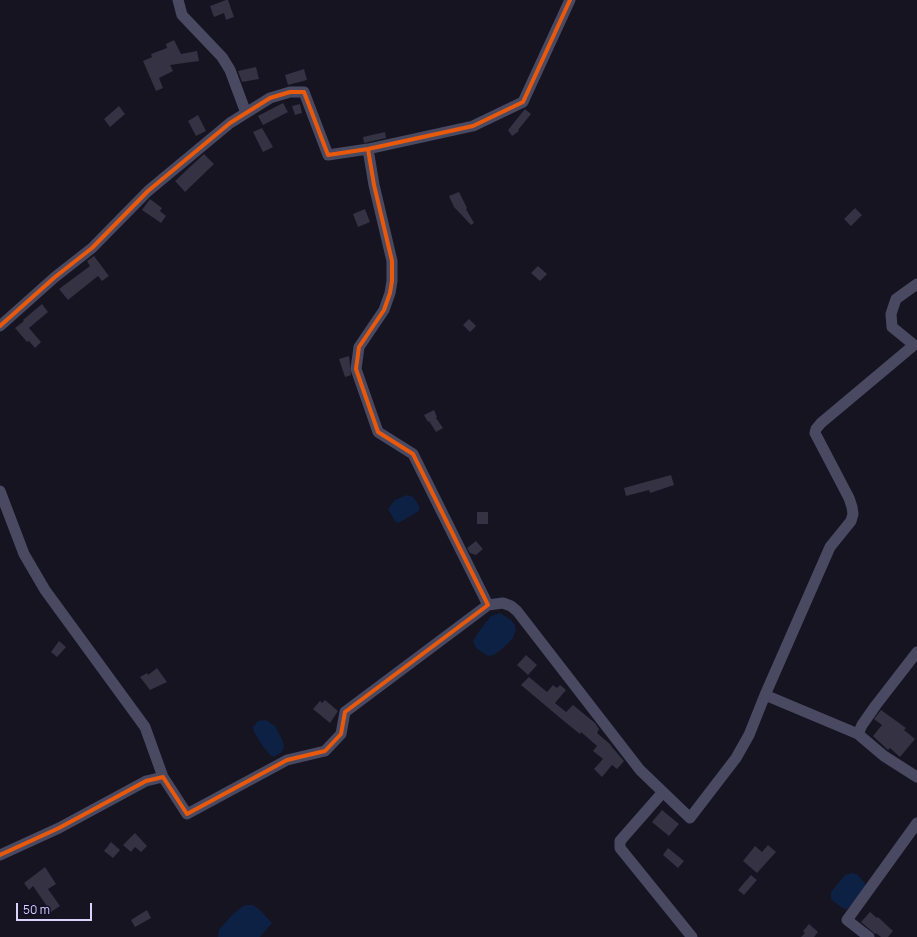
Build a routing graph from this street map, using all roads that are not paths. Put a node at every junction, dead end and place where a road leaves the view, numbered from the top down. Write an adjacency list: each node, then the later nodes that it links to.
1 (178, 0): 3 (street)
2 (570, 0): 4 (street)
3 (246, 113): 4 (street); 6 (street)
4 (368, 149): 9 (street)
5 (917, 284): 7 (street)
6 (0, 326)
7 (915, 347): 11 (street)
8 (0, 491): 13 (street)
9 (488, 605): 13 (street); 15 (street)
10 (917, 652): 12 (street)
11 (765, 695): 12 (street); 15 (street)
12 (858, 734): 14 (street)
13 (163, 777): 17 (street)
14 (917, 777)
15 (663, 792): 18 (street)
16 (917, 823): 19 (street)
17 (0, 855)
18 (692, 937)
19 (869, 937)

